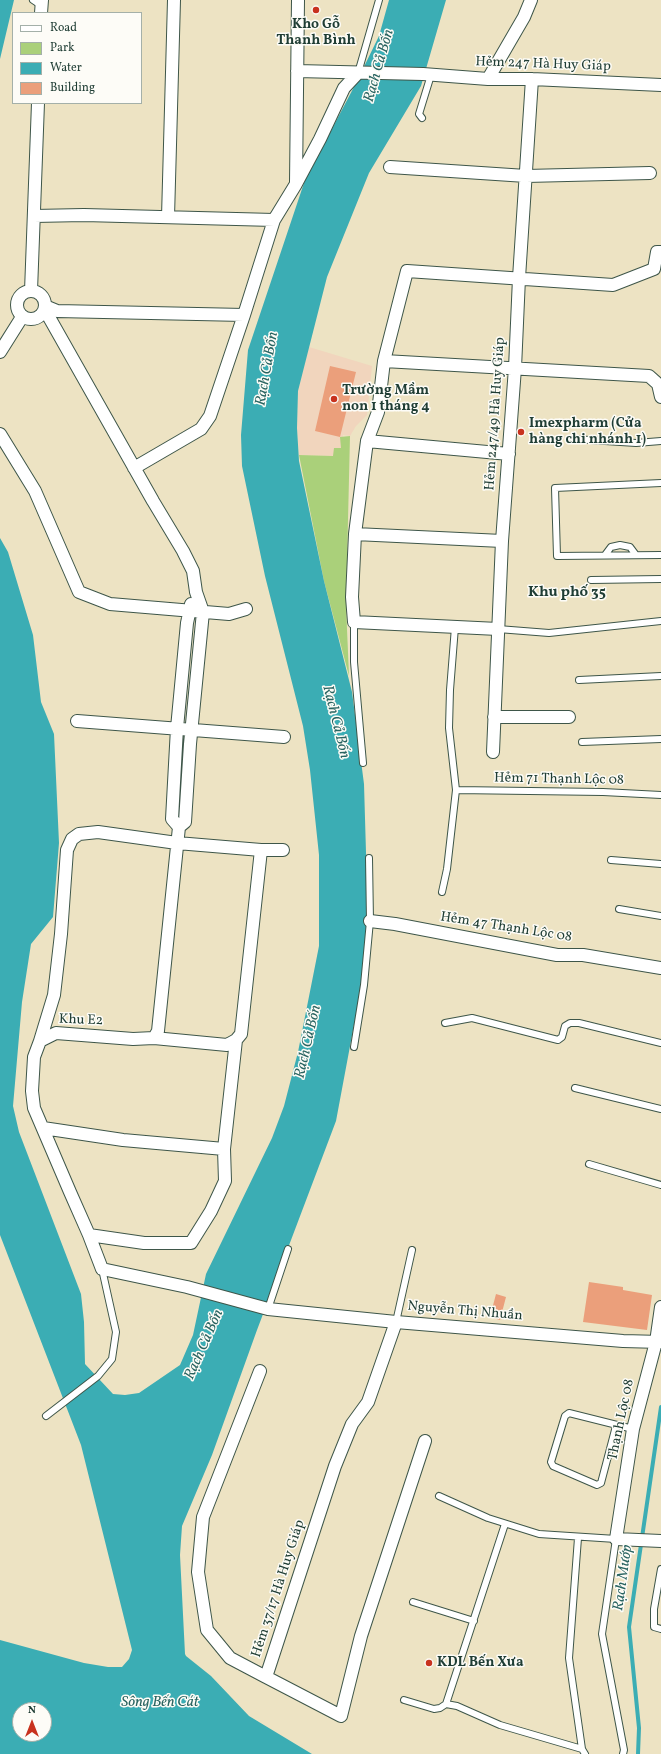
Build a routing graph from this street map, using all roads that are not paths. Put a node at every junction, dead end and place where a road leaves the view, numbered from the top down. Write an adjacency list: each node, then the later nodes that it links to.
1 (174, 0): 18 (street)
2 (298, 0): 5 (street)
3 (379, 0): 6 (lane)
4 (531, 0): 8 (street)
5 (297, 71): 6 (street, Hẻm 247 Hà Huy Giáp); 16 (street)
6 (358, 73): 7 (street, Hẻm 247 Hà Huy Giáp); 16 (street)
7 (427, 75): 8 (street, Hẻm 247 Hà Huy Giáp); 12 (lane)
8 (488, 79): 9 (street, Hẻm 247 Hà Huy Giáp)
9 (532, 79): 10 (street, Hẻm 247 Hà Huy Giáp); 15 (street, Hẻm 247/49 Hà Huy Giáp)
10 (661, 85)
11 (38, 104): 17 (street)
12 (422, 118)
13 (390, 167): 15 (street)
14 (650, 174): 15 (street)
15 (526, 176): 21 (street, Hẻm 247/49 Hà Huy Giáp)
16 (296, 184): 19 (street)
17 (34, 216): 18 (street); 22 (street)
18 (168, 217): 19 (street)
19 (274, 220): 24 (street)
20 (661, 252): 21 (street)
21 (519, 278): 27 (street); 28 (street, Hẻm 247/49 Hà Huy Giáp)
22 (31, 291): 23 (street); 25 (street)
23 (45, 308): 24 (street); 25 (street); 35 (street)
24 (244, 315): 35 (street)
25 (22, 317): 26 (street)
26 (0, 352)
27 (384, 360): 28 (street); 32 (street)
28 (515, 368): 29 (street); 34 (street, Hẻm 247/49 Hà Huy Giáp)
29 (661, 397)
30 (0, 434): 46 (street)
31 (574, 439): 33 (lane)
32 (367, 441): 34 (street); 37 (street)
33 (661, 441)
34 (509, 454): 38 (street, Hẻm 247/49 Hà Huy Giáp)
35 (134, 468): 44 (street)
36 (661, 483): 39 (lane)
37 (355, 534): 38 (street); 48 (street)
38 (502, 541): 51 (street, Hẻm 247/49 Hà Huy Giáp)
39 (605, 555): 40 (lane); 40 (lane)
40 (636, 555): 41 (lane)
41 (661, 555)
42 (661, 579): 43 (lane)
43 (591, 580)
44 (196, 592): 46 (street); 47 (street)
45 (246, 609): 47 (street)
46 (188, 610): 47 (street); 57 (street)
47 (203, 612): 58 (street)
48 (354, 622): 50 (street); 63 (lane)
49 (661, 622): 51 (lane)
50 (455, 627): 51 (street); 64 (lane)
51 (498, 630): 54 (street, Hẻm 247/49 Hà Huy Giáp)
52 (661, 676): 53 (lane)
53 (579, 680)
54 (494, 717): 55 (street); 62 (street, Hẻm 247/49 Hà Huy Giáp)
55 (569, 717)
56 (77, 721): 57 (street)
57 (177, 728): 58 (street); 66 (street)
58 (191, 729): 59 (street); 66 (street)
59 (284, 737)
60 (661, 739): 61 (lane)
61 (582, 742)
62 (493, 752)
63 (363, 763)
64 (456, 790): 65 (lane, Hẻm 71 Thạnh Lộc 08); 73 (lane)
65 (661, 794)
66 (179, 827): 67 (street)
67 (177, 843): 68 (street); 79 (street); 81 (street)
68 (261, 850): 69 (street); 80 (street)
69 (283, 850)
70 (369, 858): 76 (lane)
71 (611, 860): 72 (lane)
72 (661, 864)
73 (442, 892)
74 (619, 908): 75 (lane)
75 (661, 916)
76 (370, 921): 77 (street, Hẻm 47 Thạnh Lộc 08); 83 (lane)
77 (661, 968)
78 (445, 1023): 82 (lane)
79 (154, 1038): 80 (street, Khu E2); 81 (street, Khu E2)
80 (236, 1040): 87 (street)
81 (40, 1041): 86 (street)
82 (661, 1043)
83 (354, 1047)
84 (575, 1088): 85 (lane)
85 (661, 1109)
86 (43, 1128): 87 (street); 90 (street)
87 (224, 1149): 90 (street)
88 (589, 1164): 89 (lane)
89 (661, 1185)
90 (89, 1235): 93 (street)
91 (288, 1249): 95 (lane)
92 (412, 1250): 96 (lane)
93 (102, 1269): 95 (street, Nguyễn Thị Nhuần); 99 (lane)
94 (661, 1307): 97 (street, Thạnh Lộc 08)
95 (268, 1309): 96 (street, Nguyễn Thị Nhuần)
96 (396, 1322): 97 (street, Nguyễn Thị Nhuần); 112 (street, Hẻm 37/17 Hà Huy Giáp)
97 (658, 1342): 101 (street, Thạnh Lộc 08)
98 (260, 1371): 112 (street)
99 (46, 1416)
100 (616, 1426): 100 (lane); 101 (lane)
101 (633, 1429): 106 (street, Thạnh Lộc 08)
102 (425, 1442): 112 (street, Hẻm 37/17 Hà Huy Giáp)
103 (439, 1496): 104 (lane)
104 (505, 1524): 105 (lane); 110 (lane)
105 (578, 1538): 106 (lane); 115 (lane)
106 (616, 1539): 107 (street); 116 (lane)
107 (661, 1541)
108 (661, 1569): 111 (lane)
109 (414, 1602): 110 (lane)
110 (474, 1621): 114 (lane)
111 (661, 1629)
112 (266, 1677)
113 (404, 1700): 114 (lane)
114 (446, 1704): 115 (lane)
115 (584, 1752)
116 (623, 1754)

